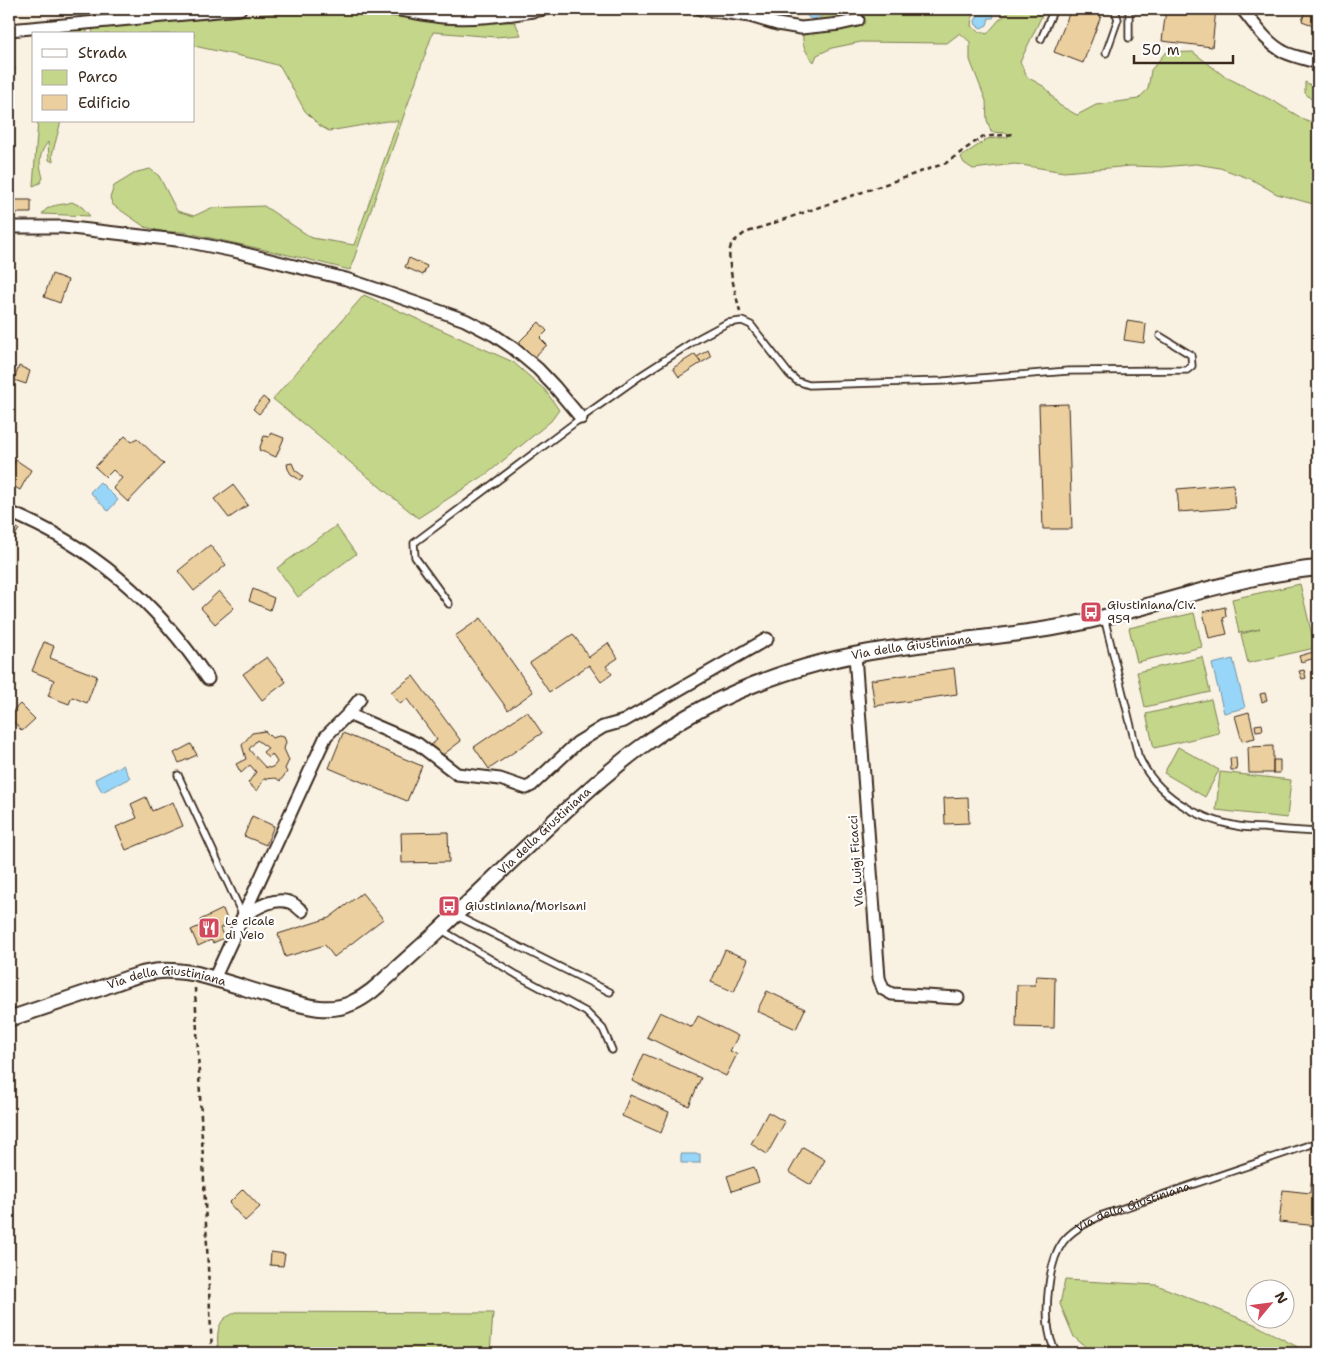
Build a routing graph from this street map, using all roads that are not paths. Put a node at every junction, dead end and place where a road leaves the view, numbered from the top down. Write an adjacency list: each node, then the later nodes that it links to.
1 (240, 9): 10 (street)
2 (392, 9): 3 (street)
3 (544, 9)
4 (701, 9): 9 (street)
5 (1054, 9): 12 (lane)
6 (1113, 9): 13 (lane)
7 (1129, 9): 11 (lane)
8 (1242, 9): 14 (street)
9 (858, 20)
10 (9, 30)
11 (1130, 38)
12 (1041, 39)
13 (1106, 53)
14 (1318, 63)
15 (9, 227): 17 (street)
16 (1160, 336): 17 (lane)
17 (581, 418): 20 (lane)
18 (9, 512): 24 (street)
19 (1318, 568): 21 (street, Via della Giustiniana)
20 (449, 604)
21 (1104, 617): 23 (street, Via della Giustiniana); 28 (lane)
22 (767, 639): 26 (street)
23 (855, 655): 30 (street, Via della Giustiniana); 35 (street, Via Luigi Ficacci)
24 (208, 679)
25 (360, 699): 26 (street)
26 (348, 714): 31 (street)
27 (178, 775): 31 (lane)
28 (1318, 832)
29 (302, 911): 31 (street)
30 (455, 915): 32 (street, Via della Giustiniana); 34 (lane)
31 (243, 916): 33 (street)
32 (440, 929): 33 (street, Via della Giustiniana); 37 (lane)
33 (214, 979): 36 (street, Via della Giustiniana)
34 (610, 992)
35 (958, 998)
36 (9, 1019)
37 (612, 1050)
38 (1318, 1142): 39 (lane, Via della Giustiniana)
39 (1057, 1353)

